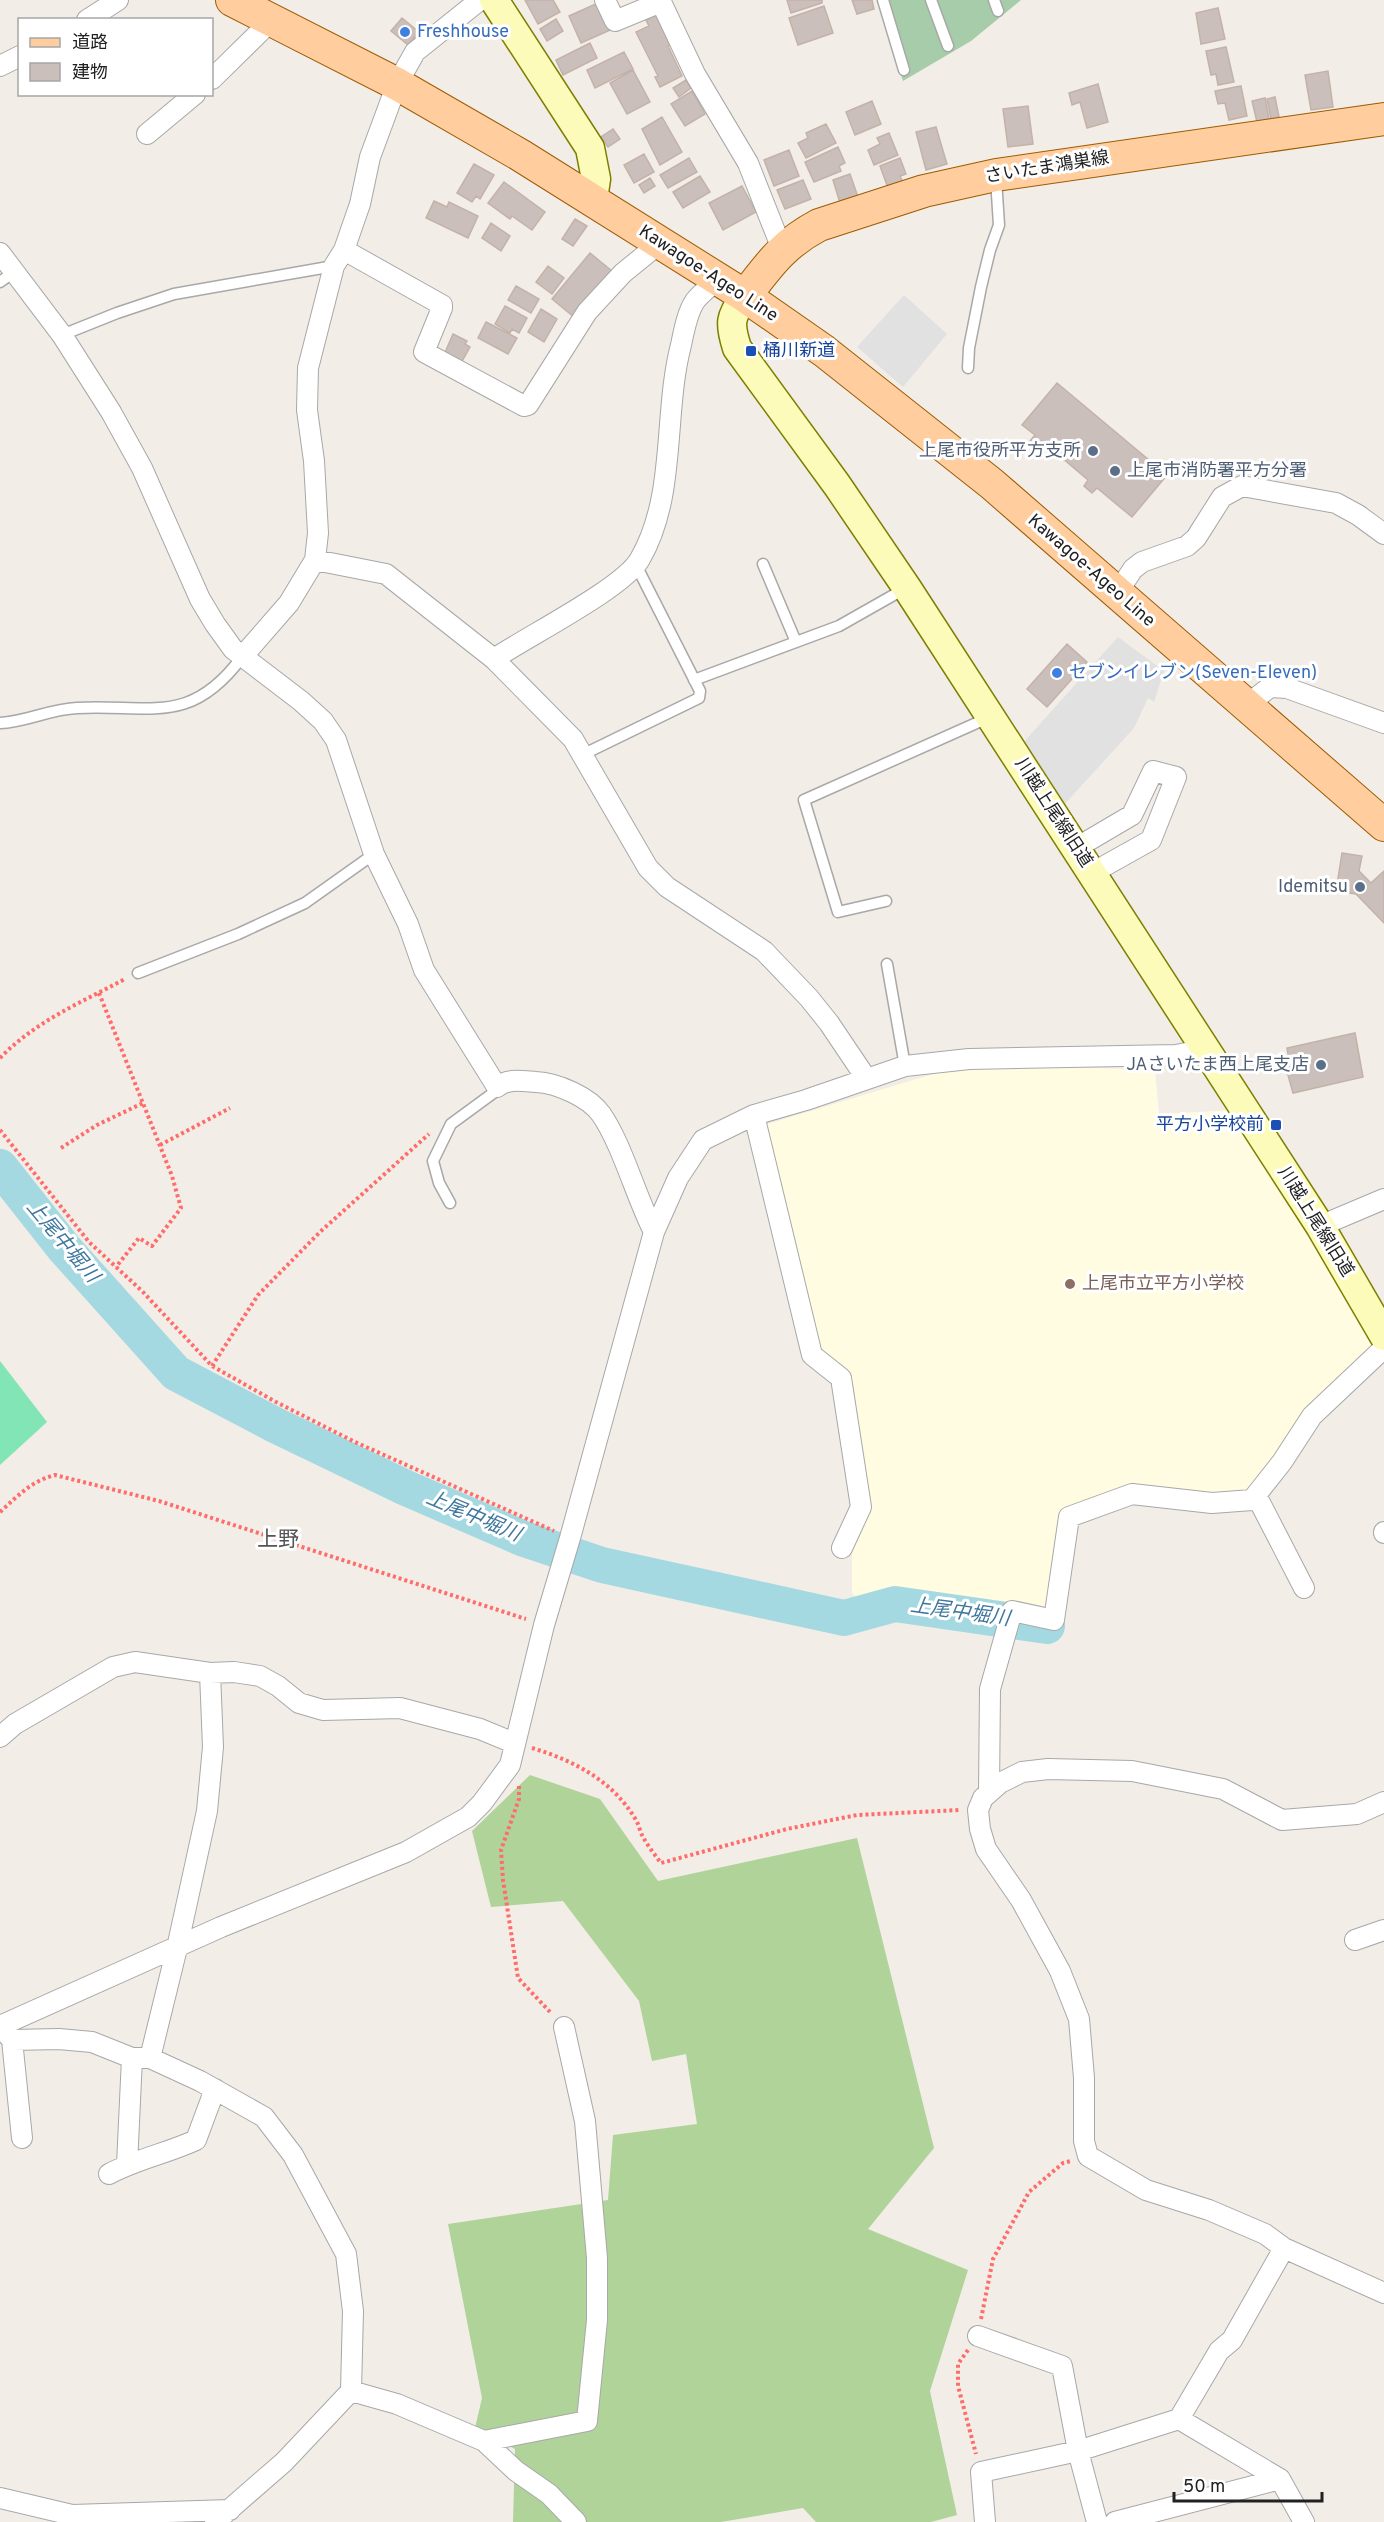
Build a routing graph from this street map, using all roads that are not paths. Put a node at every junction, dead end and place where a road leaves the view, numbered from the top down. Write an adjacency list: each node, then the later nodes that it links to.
1 (118, 0): 10 (street)
2 (232, 0): 11 (main road, Kawagoe-Ageo Line)
3 (480, 0): 17 (street)
4 (494, 0): 22 (street)
5 (605, 0): 24 (street)
6 (883, 0): 15 (lane)
7 (932, 0): 12 (lane)
8 (994, 0): 9 (lane)
9 (998, 12)
10 (90, 18)
11 (272, 20): 16 (street); 17 (main road, Kawagoe-Ageo Line)
12 (948, 46)
13 (18, 57): 14 (street)
14 (0, 66)
15 (904, 70)
16 (213, 78)
17 (397, 84): 22 (main road, Kawagoe-Ageo Line); 26 (street)
18 (193, 96): 20 (street)
19 (1384, 119): 21 (main road, さいたま鴻巣線)
20 (147, 134)
21 (996, 175): 24 (main road, さいたま鴻巣線); 31 (lane)
22 (593, 199): 23 (main road, Kawagoe-Ageo Line)
23 (660, 243): 26 (street); 28 (main road, Kawagoe-Ageo Line)
24 (782, 249): 29 (main road, さいたま鴻巣線)
25 (0, 253): 27 (street)
26 (339, 258): 30 (lane); 33 (street)
27 (7, 277): 30 (street)
28 (718, 279): 29 (main road, Kawagoe-Ageo Line); 35 (street)
29 (745, 296): 36 (street, 川越上尾線旧道); 37 (main road, Kawagoe-Ageo Line)
30 (62, 335): 39 (street)
31 (968, 368)
32 (1384, 534): 37 (street)
33 (315, 560): 39 (street); 40 (street)
34 (763, 564): 38 (lane)
35 (636, 565): 40 (street); 41 (lane)
36 (907, 588): 38 (lane); 43 (street, 川越上尾線旧道)
37 (1117, 593): 42 (main road, Kawagoe-Ageo Line)
38 (796, 642): 41 (lane)
39 (242, 657): 44 (lane); 49 (street)
40 (494, 659): 46 (street)
41 (694, 680): 46 (lane)
42 (1247, 705): 45 (street); 47 (main road, Kawagoe-Ageo Line)
43 (990, 717): 48 (street, 川越上尾線旧道); 51 (lane)
44 (0, 723)
45 (1384, 723)
46 (582, 755): 56 (street)
47 (1384, 825)
48 (1076, 848): 50 (street, 川越上尾線旧道); 50 (street)
49 (374, 854): 53 (lane); 57 (street)
50 (1092, 873): 54 (street, 川越上尾線旧道)
51 (886, 902)
52 (887, 964): 55 (lane)
53 (138, 973)
54 (1206, 1049): 55 (street); 61 (street, 川越上尾線旧道)
55 (904, 1066): 56 (street)
56 (866, 1078): 58 (street)
57 (497, 1087): 60 (lane); 62 (street)
58 (754, 1115): 62 (street); 66 (street)
59 (1384, 1199): 61 (street)
60 (450, 1203)
61 (1320, 1226): 63 (street, 川越上尾線旧道)
62 (654, 1232): 70 (street)
63 (1384, 1336)
64 (1384, 1348): 65 (street)
65 (1256, 1495): 67 (street); 71 (street)
66 (842, 1548)
67 (1304, 1588)
68 (210, 1672): 69 (street); 70 (street); 75 (street)
69 (0, 1737)
70 (514, 1743): 75 (street)
71 (989, 1792): 72 (street); 81 (street)
72 (1384, 1802)
73 (1384, 1930): 74 (street)
74 (1355, 1940)
75 (177, 1948): 77 (street); 78 (street)
76 (564, 2027): 86 (street)
77 (4, 2031): 78 (street); 80 (street)
78 (141, 2058): 79 (street); 79 (street)
79 (215, 2090): 84 (street)
80 (22, 2138)
81 (1284, 2248): 82 (street); 85 (street)
82 (1384, 2293)
83 (978, 2336): 87 (street)
84 (351, 2391): 86 (street); 90 (street)
85 (1179, 2419): 87 (street); 88 (street)
86 (484, 2441): 91 (street)
87 (1078, 2451): 92 (street); 93 (street)
88 (1280, 2479): 94 (street); 95 (street)
89 (0, 2498): 90 (street)
90 (222, 2516)
91 (576, 2522)
92 (985, 2522)
93 (1097, 2522)
94 (1115, 2522)
95 (1304, 2522)

